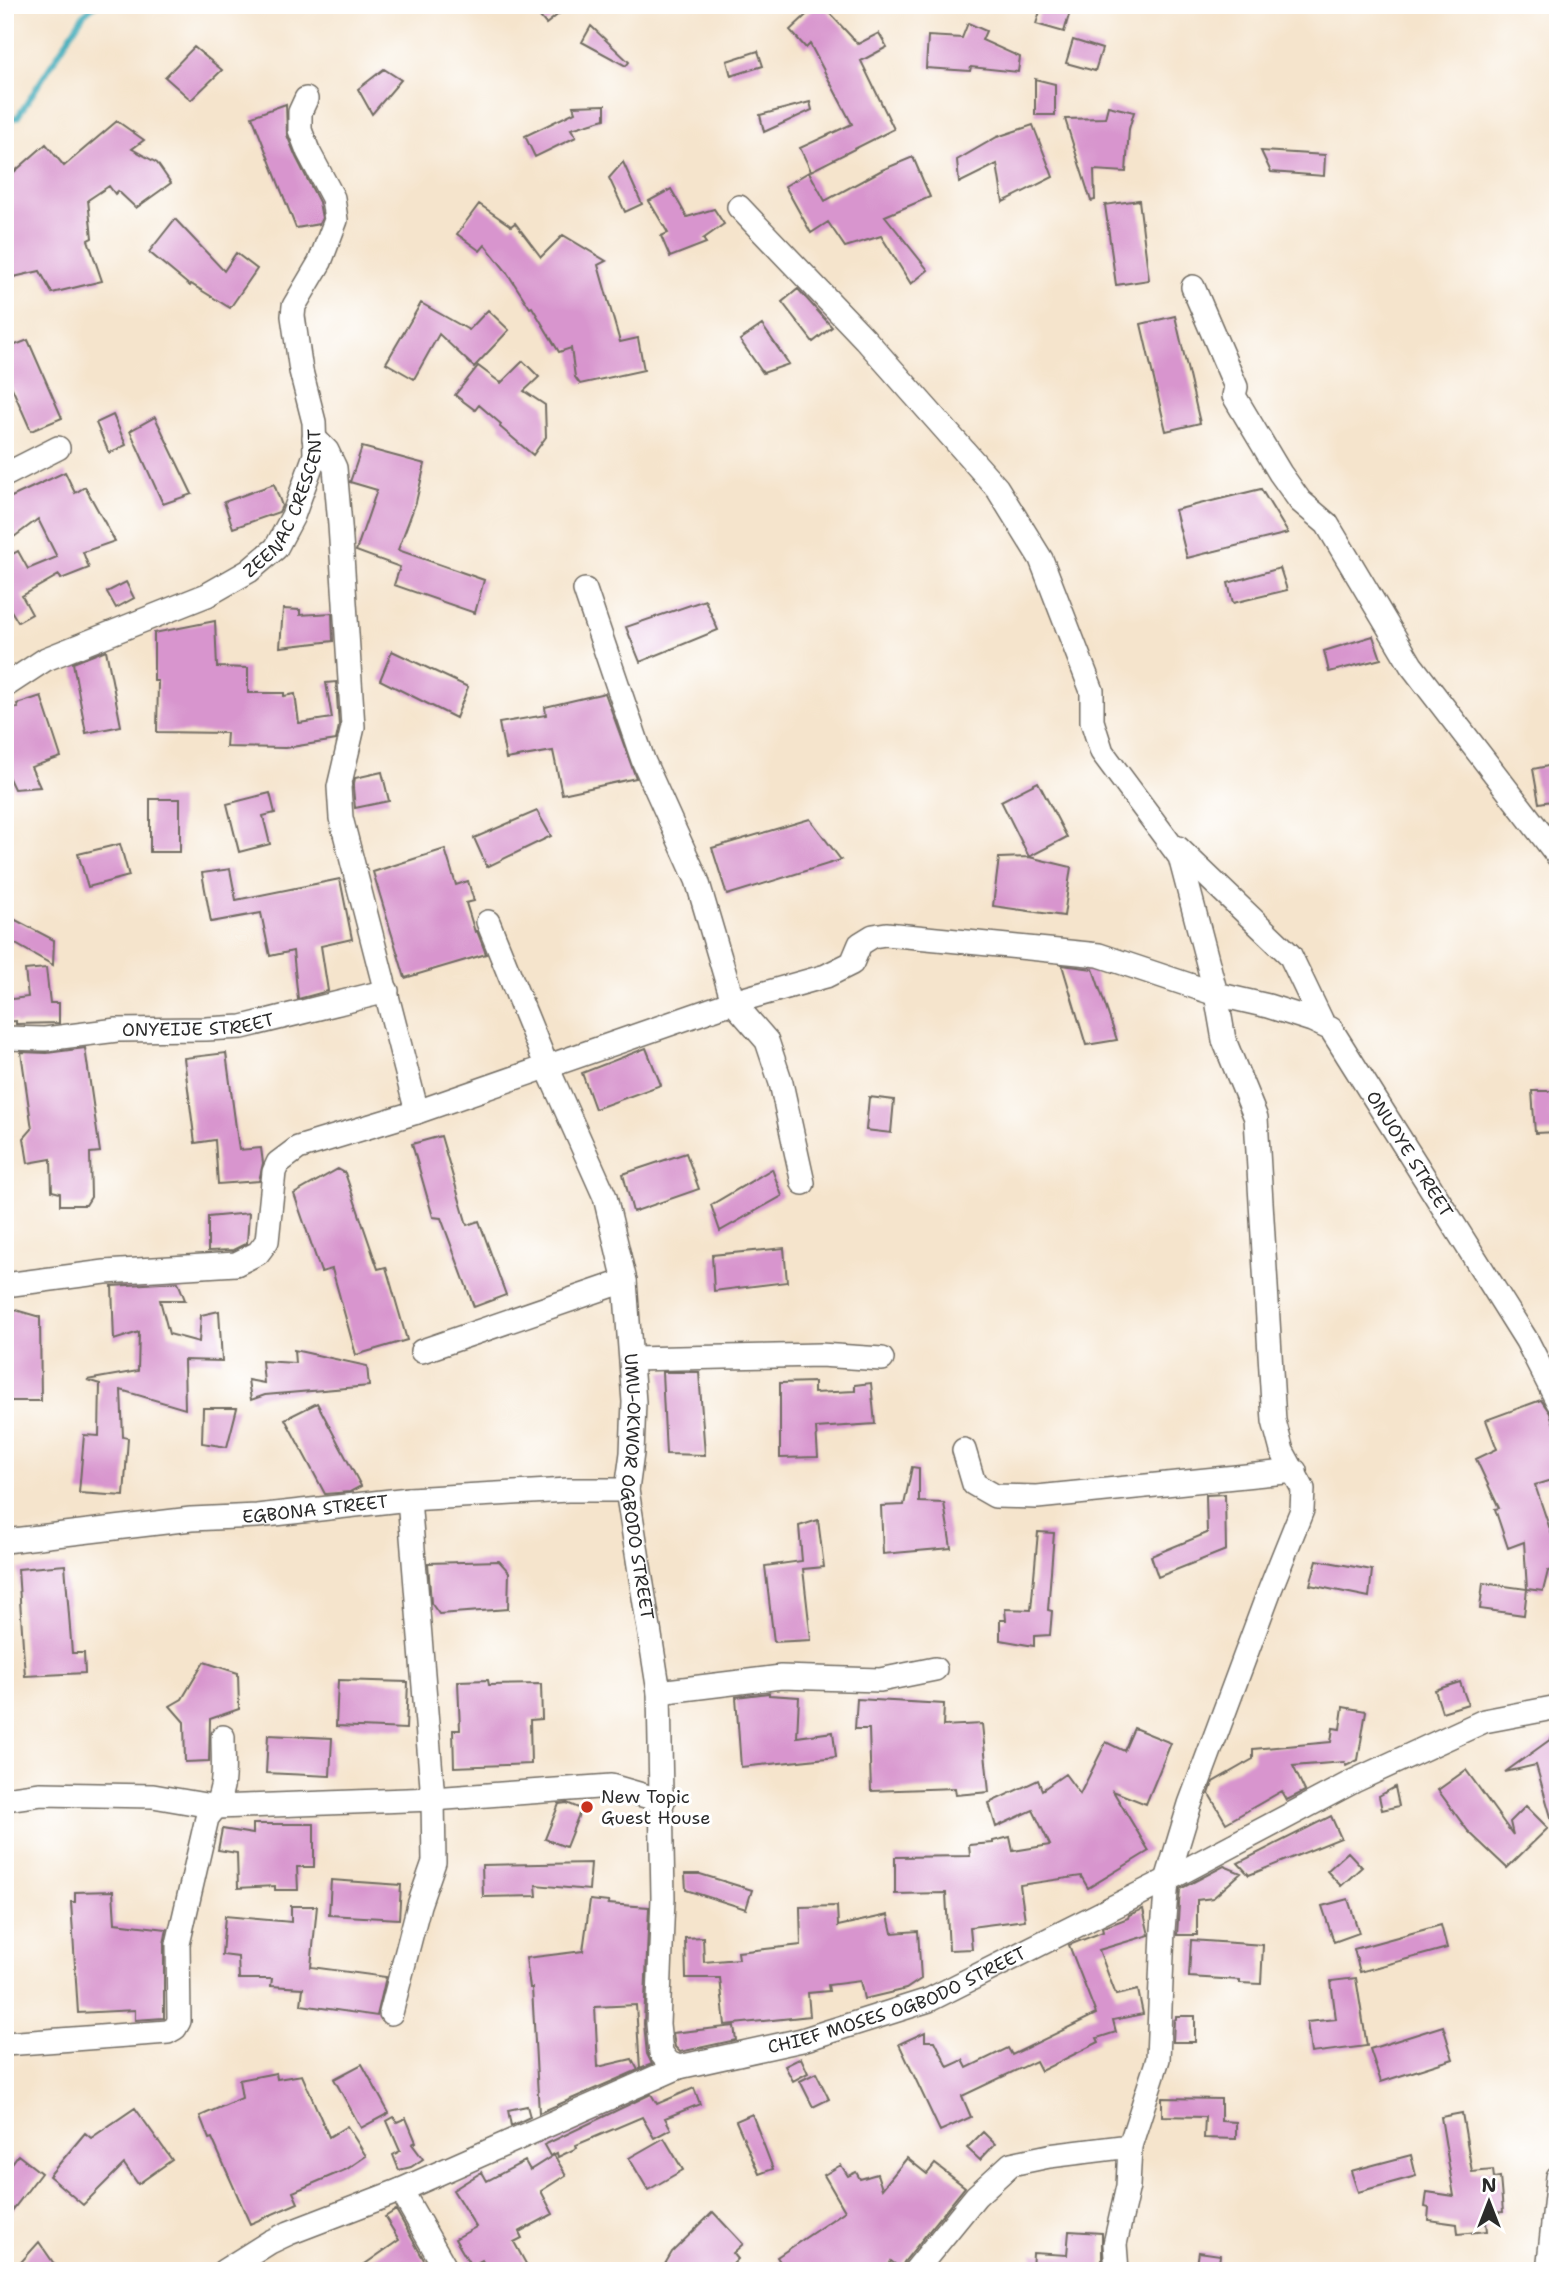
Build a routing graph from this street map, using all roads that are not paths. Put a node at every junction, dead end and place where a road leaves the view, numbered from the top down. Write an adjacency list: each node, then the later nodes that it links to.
1 (306, 99): 4 (street, ZEENAC CRESCENT)
2 (739, 207): 9 (street)
3 (1193, 287): 10 (street)
4 (314, 438): 8 (street, ZEENAC CRESCENT); 12 (street)
5 (58, 448): 6 (street)
6 (5, 475)
7 (585, 590): 14 (street)
8 (5, 686)
9 (1154, 824): 13 (street); 15 (street, ONUOYE STREET)
10 (1558, 856)
11 (488, 922): 17 (street, UMU-OKWOR OGBODO STREET)
12 (387, 990): 16 (street, ONYEIJE STREET); 18 (street)
13 (1216, 994): 14 (street); 15 (street); 27 (street)
14 (733, 1002): 17 (street); 19 (street)
15 (1323, 1024): 25 (street, ONUOYE STREET)
16 (5, 1038)
17 (547, 1067): 18 (street); 20 (street, UMU-OKWOR OGBODO STREET)
18 (417, 1112): 21 (street)
19 (803, 1183)
20 (625, 1280): 22 (street); 23 (street, UMU-OKWOR OGBODO STREET)
21 (5, 1285)
22 (422, 1351)
23 (632, 1359): 24 (street); 28 (street, UMU-OKWOR OGBODO STREET)
24 (882, 1359)
25 (1555, 1389)
26 (964, 1450): 27 (street)
27 (1295, 1471): 39 (street)
28 (627, 1490): 29 (street, EGBONA STREET); 32 (street, UMU-OKWOR OGBODO STREET)
29 (409, 1499): 30 (street, EGBONA STREET); 36 (street)
30 (5, 1541)
31 (935, 1669): 32 (street)
32 (659, 1692): 37 (street, UMU-OKWOR OGBODO STREET)
33 (1558, 1707): 39 (street, CHIEF MOSES OGBODO STREET)
34 (223, 1737): 38 (street)
35 (5, 1799): 38 (street)
36 (433, 1799): 37 (street); 38 (street); 40 (street)
37 (663, 1801): 42 (street, UMU-OKWOR OGBODO STREET)
38 (217, 1807): 41 (street)
39 (1167, 1880): 42 (street, CHIEF MOSES OGBODO STREET); 43 (street)
40 (391, 2013)
41 (5, 2044)
42 (678, 2067): 45 (street, CHIEF MOSES OGBODO STREET)
43 (1130, 2146): 48 (street); 49 (street)
44 (1558, 2177): 50 (street)
45 (401, 2190): 46 (street, CHIEF MOSES OGBODO STREET); 47 (street)
46 (225, 2271)
47 (447, 2271)
48 (915, 2271)
49 (1117, 2271)
50 (1548, 2271)

